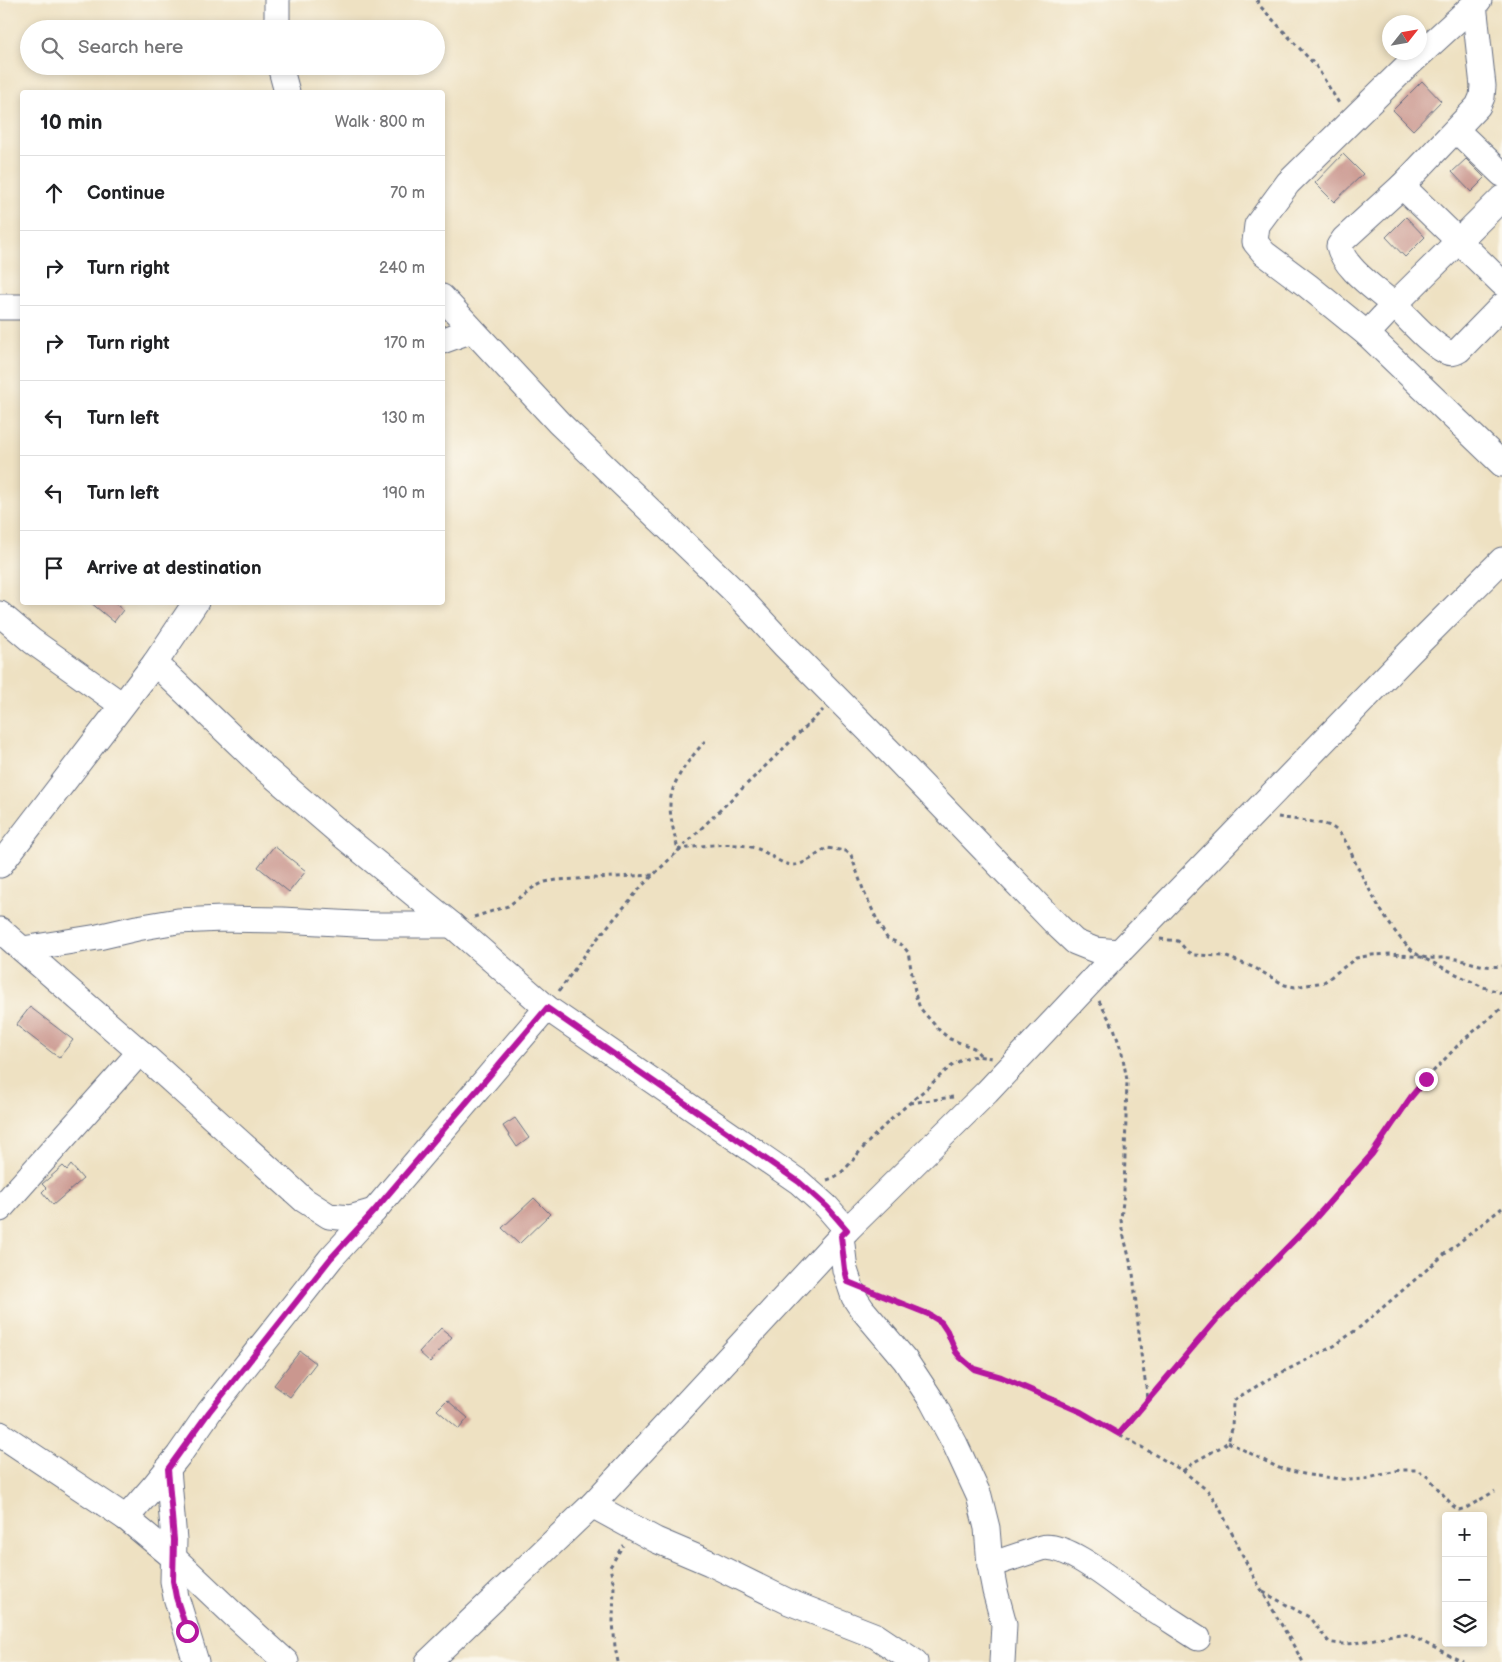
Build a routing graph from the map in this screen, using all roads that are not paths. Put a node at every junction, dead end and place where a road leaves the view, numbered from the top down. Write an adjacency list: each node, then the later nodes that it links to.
1 (277, 0): 3 (street)
2 (1476, 2): 7 (street); 20 (street)
3 (277, 20)
4 (282, 75): 6 (street)
5 (1502, 82): 7 (street)
6 (286, 90)
7 (1482, 97): 8 (street)
8 (1456, 130): 9 (street); 10 (street)
9 (1502, 174)
10 (1402, 186): 12 (street); 15 (street)
11 (1502, 198): 12 (street)
12 (1458, 240): 13 (street); 15 (street)
13 (1502, 282)
14 (445, 300): 19 (street)
15 (1394, 305): 17 (street); 20 (street)
16 (20, 306): 18 (street)
17 (1502, 306)
18 (0, 307)
19 (472, 330): 21 (street); 31 (street)
20 (1367, 334): 22 (street)
21 (445, 340)
22 (1502, 464)
23 (1502, 560): 32 (street)
24 (194, 605): 26 (street)
25 (0, 614): 27 (street)
26 (155, 663): 27 (street); 29 (street)
27 (122, 705): 28 (street)
28 (0, 866)
29 (452, 925): 33 (street); 35 (street)
30 (0, 930): 33 (street)
31 (1075, 942): 32 (street); 34 (street)
32 (1126, 946): 34 (street)
33 (23, 949): 36 (street)
34 (1090, 983): 40 (street)
35 (547, 1008): 38 (street); 40 (street)
36 (140, 1052): 37 (street); 39 (street)
37 (0, 1209)
38 (374, 1211): 39 (street); 41 (street)
39 (329, 1216): 41 (street)
40 (844, 1233): 44 (street); 47 (street)
41 (331, 1258): 43 (street)
42 (0, 1434): 45 (street)
43 (168, 1469): 45 (street); 46 (street)
44 (592, 1505): 51 (street); 52 (street)
45 (126, 1518): 46 (street)
46 (173, 1557): 49 (street); 50 (street)
47 (990, 1565): 48 (street); 53 (street)
48 (1198, 1638)
49 (196, 1662)
50 (286, 1662)
51 (428, 1662)
52 (915, 1662)
53 (1002, 1662)

